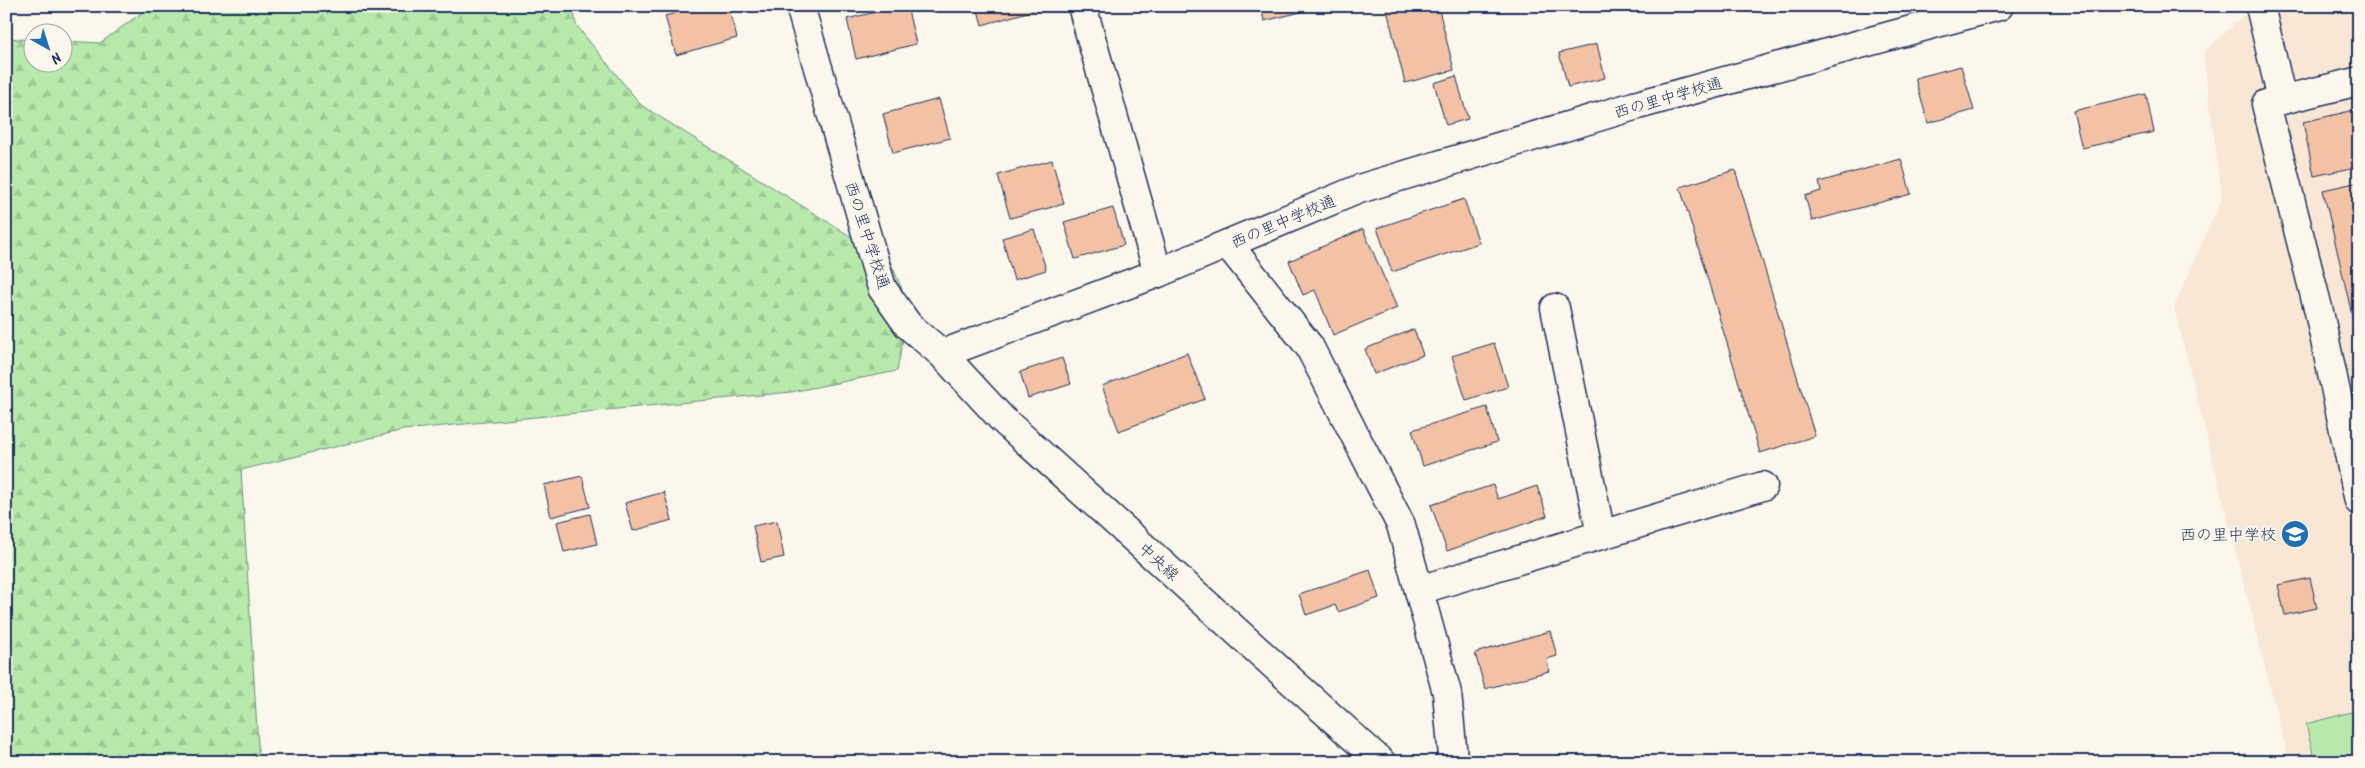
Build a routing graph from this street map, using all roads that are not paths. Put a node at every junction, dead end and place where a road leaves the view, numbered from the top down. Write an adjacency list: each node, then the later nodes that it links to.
1 (800, 6): 10 (street, 西の里中学校通)
2 (1082, 6): 8 (street)
3 (1999, 6): 7 (street, 西の里中学校通)
4 (2260, 6): 6 (street)
5 (2359, 81): 6 (street)
6 (2282, 100): 12 (street)
7 (1228, 244): 8 (street, 西の里中学校通); 14 (street)
8 (1158, 273): 10 (street, 西の里中学校通)
9 (1555, 308): 13 (street)
10 (942, 354): 15 (street, 中央線)
11 (1763, 486): 13 (street)
12 (2359, 501)
13 (1601, 535): 14 (street)
14 (1419, 590): 16 (street)
15 (1381, 762)
16 (1449, 762)

